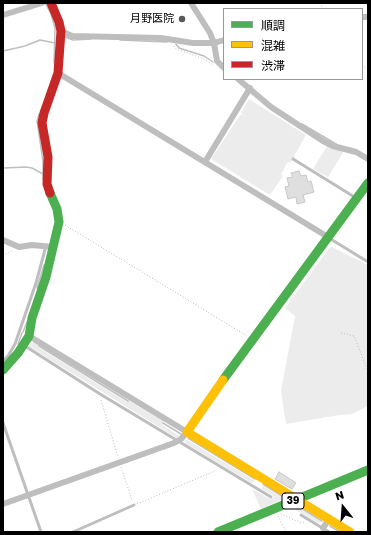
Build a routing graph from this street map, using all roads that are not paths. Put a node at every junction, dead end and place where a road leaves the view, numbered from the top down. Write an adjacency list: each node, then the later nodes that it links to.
1 (42, 3): 4 (street)
2 (51, 3): 5 (street)
3 (191, 3): 7 (street)
4 (3, 15)
5 (61, 31): 7 (street); 9 (street)
6 (223, 40): 7 (street)
7 (214, 43): 8 (street)
8 (223, 67)
9 (58, 73): 14 (street); 19 (street)
10 (239, 80): 11 (street)
11 (250, 88): 13 (street); 14 (street)
12 (294, 159): 16 (lane)
13 (368, 159)
14 (205, 162): 17 (street)
15 (368, 183): 16 (street)
16 (357, 199): 17 (street)
17 (328, 237): 20 (lane); 26 (street)
18 (3, 240): 19 (street)
19 (48, 246): 21 (street); 23 (lane)
20 (368, 262)
21 (29, 336): 22 (street); 26 (street)
22 (24, 345): 24 (street); 27 (lane)
23 (3, 361)
24 (3, 370)
25 (3, 423): 31 (lane)
26 (187, 432): 27 (street); 29 (street)
27 (178, 441): 30 (lane); 31 (street)
28 (368, 470): 33 (street, 39)
29 (262, 478): 30 (lane); 33 (street)
30 (256, 488): 32 (lane)
31 (28, 495): 34 (street); 39 (lane)
32 (271, 497)
33 (297, 500): 37 (street); 41 (street, 39)
34 (3, 504)
35 (134, 505): 40 (lane)
36 (301, 515): 38 (lane)
37 (329, 519): 38 (street); 42 (street)
38 (326, 530)
39 (42, 532)
40 (73, 532)
41 (218, 532)
42 (350, 532)

